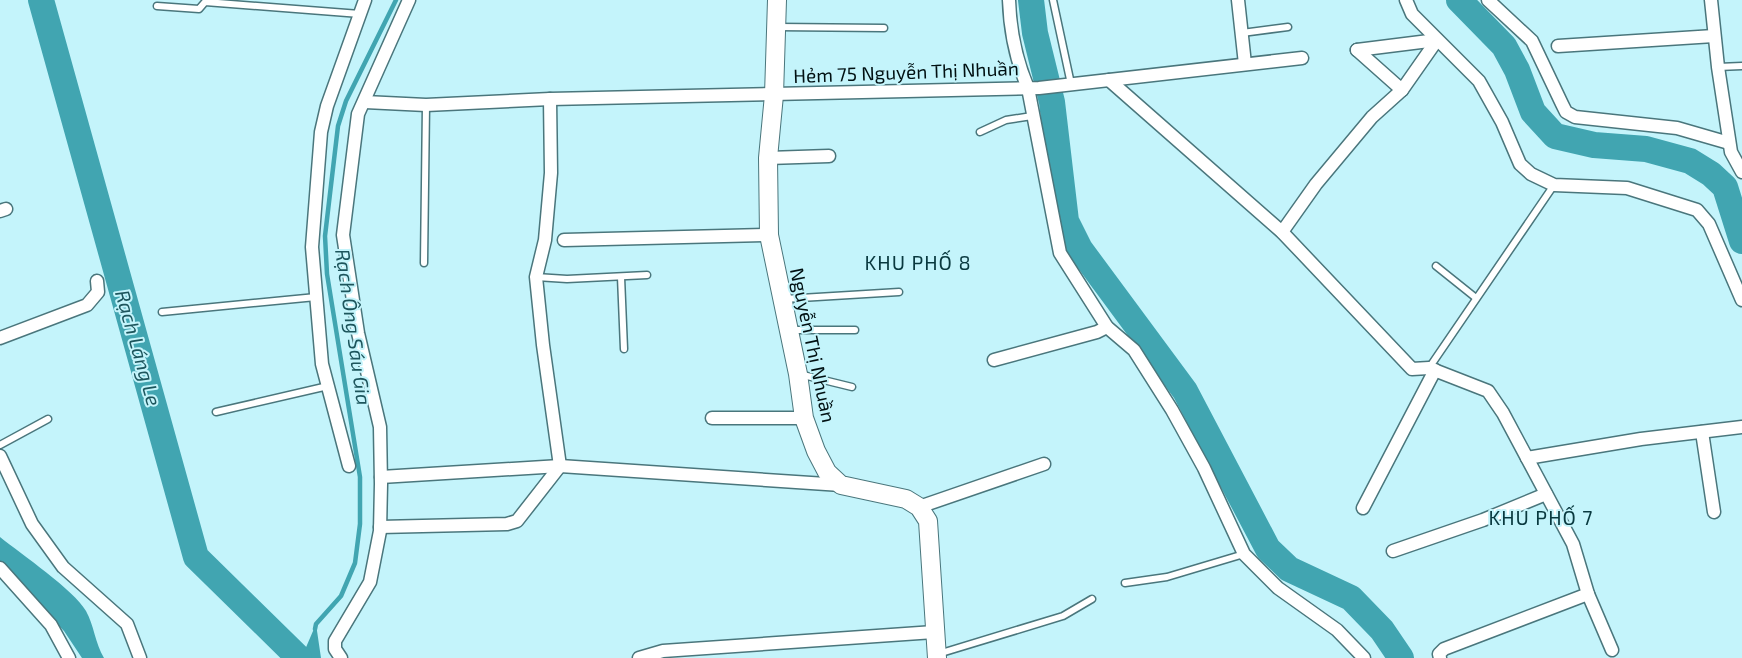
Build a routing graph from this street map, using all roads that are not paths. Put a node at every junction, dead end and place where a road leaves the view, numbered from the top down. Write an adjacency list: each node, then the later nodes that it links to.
1 (365, 0): 11 (street)
2 (409, 0): 29 (street)
3 (777, 0): 12 (street, Nguyễn Thị Nhuần)
4 (1009, 0): 25 (street)
5 (1053, 0): 24 (lane)
6 (1238, 0): 15 (street)
7 (1406, 0): 17 (street)
8 (1488, 0): 33 (street)
9 (1712, 0): 16 (street)
10 (158, 6): 11 (lane)
11 (362, 14): 48 (street)
12 (776, 27): 14 (lane); 27 (street, Nguyễn Thị Nhuần)
13 (1288, 27): 15 (lane)
14 (884, 28)
15 (1242, 33): 20 (street)
16 (1714, 36): 18 (street); 22 (street)
17 (1438, 40): 26 (street); 26 (street); 37 (street)
18 (1558, 46)
19 (1302, 58): 20 (street, Hẻm 75 Nguyễn Thị Nhuần)
20 (1245, 64): 23 (street, Hẻm 75 Nguyễn Thị Nhuần)
21 (1742, 66): 22 (lane)
22 (1718, 67): 33 (street)
23 (1109, 80): 24 (street, Hẻm 75 Nguyễn Thị Nhuần); 38 (street)
24 (1067, 85): 25 (street, Hẻm 75 Nguyễn Thị Nhuần)
25 (1034, 88): 27 (street, Hẻm 75 Nguyễn Thị Nhuần); 31 (street)
26 (1402, 90): 38 (street)
27 (774, 95): 28 (street, Hẻm 75 Nguyễn Thị Nhuần); 35 (street, Nguyễn Thị Nhuần)
28 (550, 99): 30 (street, Hẻm 75 Nguyễn Thị Nhuần); 44 (street)
29 (365, 102): 30 (street, Hẻm 75 Nguyễn Thị Nhuần); 75 (street)
30 (426, 105): 41 (lane)
31 (1032, 116): 32 (lane); 53 (street)
32 (980, 132)
33 (1730, 143): 36 (street)
34 (829, 156): 35 (street)
35 (768, 158): 39 (street, Nguyễn Thị Nhuần)
36 (1742, 172)
37 (1554, 186): 49 (lane); 51 (street)
38 (1282, 232): 59 (street)
39 (769, 235): 40 (street); 50 (street, Nguyễn Thị Nhuần)
40 (564, 240)
41 (424, 262)
42 (1436, 266): 49 (lane)
43 (647, 275): 45 (lane)
44 (536, 277): 45 (lane); 74 (street)
45 (621, 277): 57 (lane)
46 (96, 281): 56 (street)
47 (899, 292): 50 (lane)
48 (316, 296): 52 (lane); 61 (street)
49 (1476, 298): 59 (lane)
50 (783, 299): 54 (street, Nguyễn Thị Nhuần)
51 (1742, 300)
52 (162, 312)
53 (1107, 327): 58 (street); 83 (street)
54 (787, 330): 55 (lane); 60 (street, Nguyễn Thị Nhuần)
55 (855, 330)
56 (0, 338)
57 (624, 349)
58 (994, 360)
59 (1432, 369): 71 (street); 79 (street)
60 (798, 374): 62 (lane); 65 (street, Nguyễn Thị Nhuần)
61 (328, 386): 63 (lane); 73 (street)
62 (852, 387)
63 (216, 412)
64 (712, 418): 65 (street)
65 (804, 418): 76 (street, Nguyễn Thị Nhuần)
66 (48, 419): 69 (lane)
67 (1742, 427): 68 (street)
68 (1702, 432): 71 (street); 80 (street)
69 (0, 445)
70 (0, 456): 92 (street)
71 (1527, 458): 77 (street)
72 (1044, 464): 78 (street)
73 (349, 466)
74 (560, 466): 75 (street); 76 (street); 81 (street)
75 (381, 477): 81 (street)
76 (841, 485): 78 (street)
77 (1546, 494): 82 (street); 86 (street)
78 (919, 507): 88 (street)
79 (1363, 508)
80 (1714, 512)
81 (380, 527): 93 (street)
82 (1393, 551)
83 (1244, 554): 85 (lane); 95 (street)
84 (0, 568): 91 (street)
85 (1125, 583)
86 (1588, 594): 89 (street); 96 (street)
87 (1092, 598): 90 (lane)
88 (934, 632): 90 (street); 94 (street)
89 (1612, 650)
90 (937, 656)
91 (69, 658)
92 (140, 658)
93 (341, 658)
94 (639, 658)
95 (1364, 658)
96 (1440, 658)

